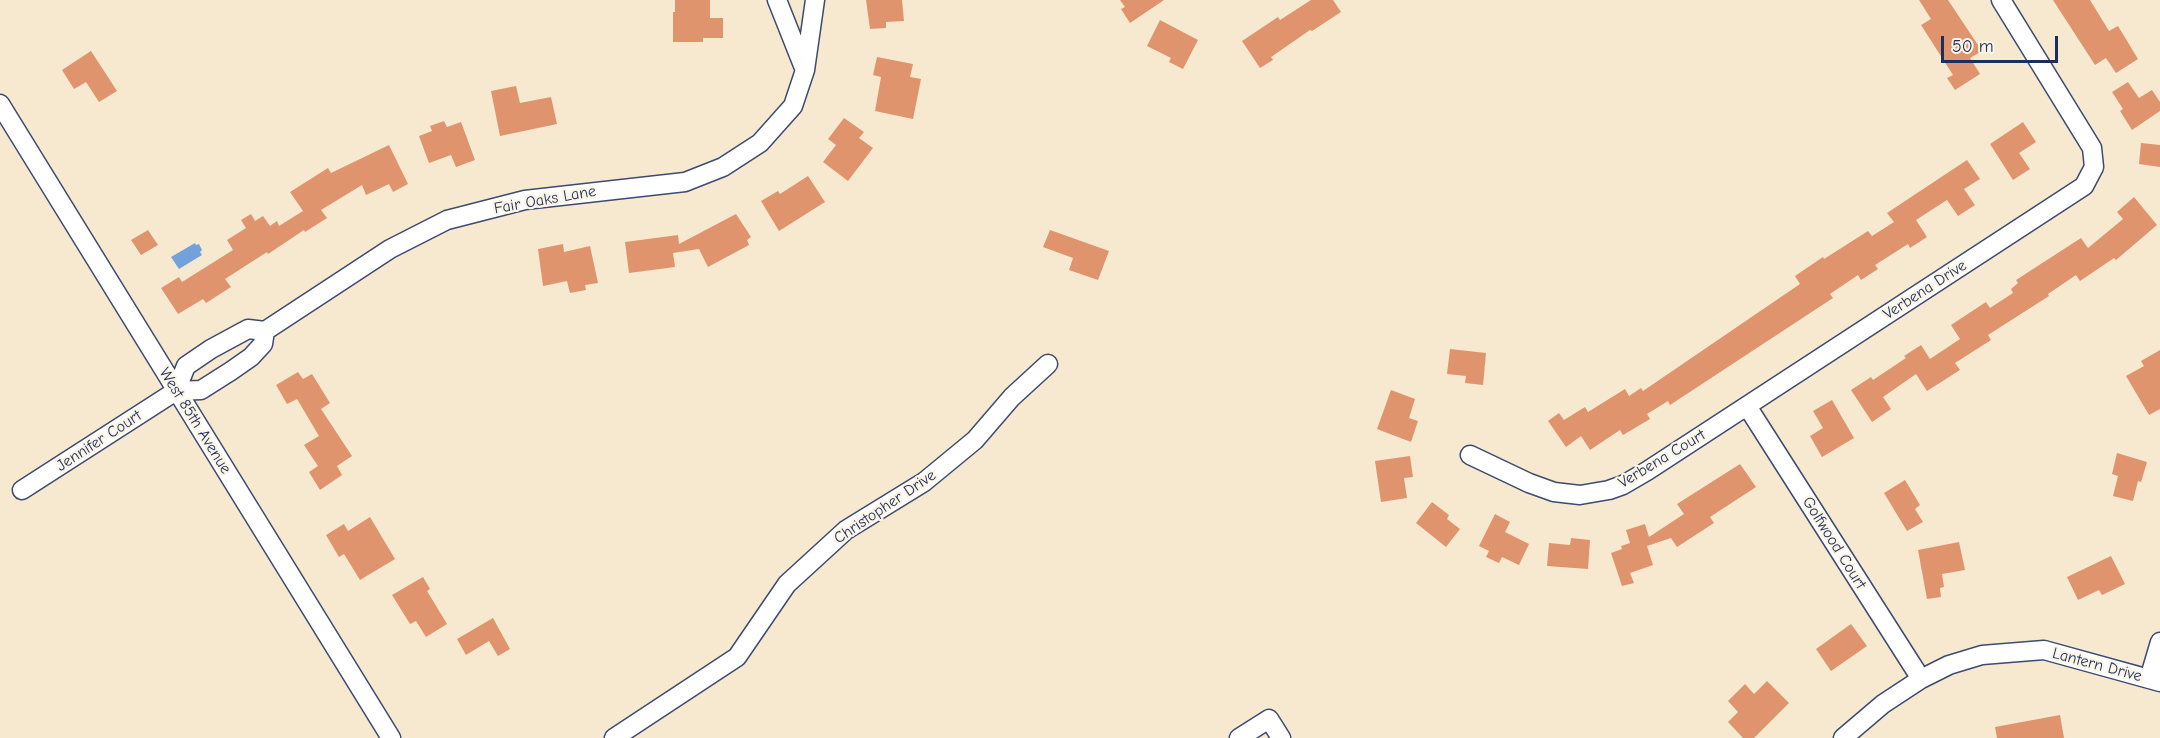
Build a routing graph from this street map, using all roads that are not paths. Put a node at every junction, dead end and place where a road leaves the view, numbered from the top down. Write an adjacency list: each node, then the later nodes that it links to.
1 (777, 0): 4 (street)
2 (815, 0): 4 (street, Fair Oaks Lane)
3 (2001, 0): 9 (street, Verbena Drive)
4 (805, 70): 6 (street, Fair Oaks Lane)
5 (0, 104): 8 (street, West 85th Avenue)
6 (266, 331): 8 (street, Fair Oaks Lane); 8 (street, Fair Oaks Lane)
7 (1048, 364): 16 (street, Christopher Drive)
8 (177, 391): 11 (street, Jennifer Court); 15 (street, West 85th Avenue)
9 (1747, 406): 10 (street, Verbena Court); 13 (street, Golfwood Court)
10 (1470, 455)
11 (22, 490)
12 (2160, 642): 14 (street)
13 (1921, 679): 14 (street, Lantern Drive); 19 (street, Lantern Drive)
14 (2154, 680)
15 (391, 738)
16 (614, 738)
17 (1239, 738): 18 (street)
18 (1281, 738)
19 (1843, 738)

